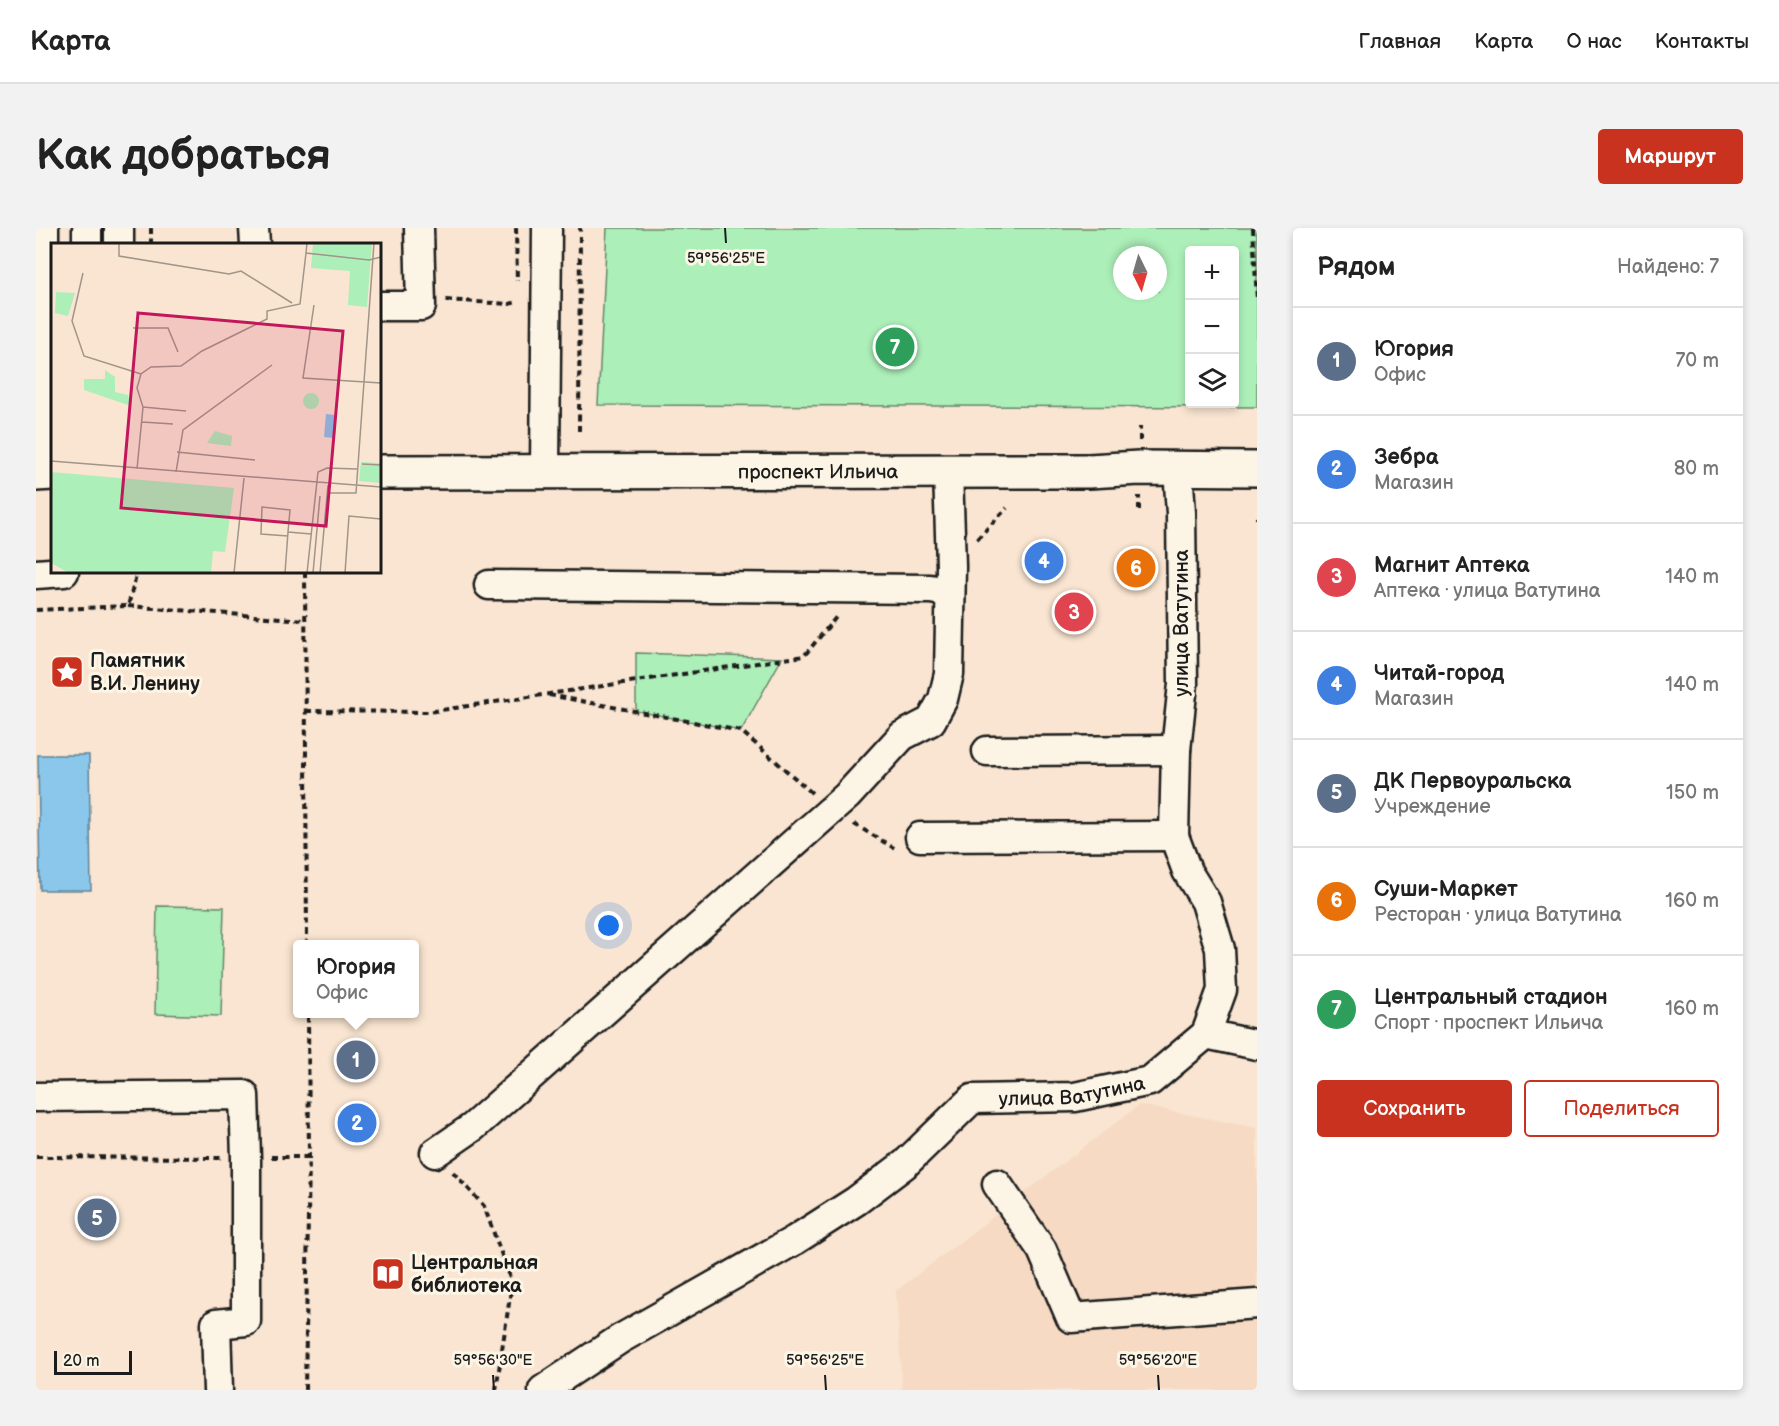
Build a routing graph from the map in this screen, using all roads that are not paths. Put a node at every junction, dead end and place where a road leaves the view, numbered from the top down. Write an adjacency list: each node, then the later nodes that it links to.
1 (44, 228): 7 (street)
2 (254, 228): 5 (street)
3 (419, 228): 6 (street)
4 (547, 228): 10 (street)
5 (255, 243)
6 (381, 306)
7 (44, 425): 13 (street)
8 (1178, 469): 9 (main road, проспект Ильича); 11 (main road, проспект Ильича); 18 (street, улица Ватутина)
9 (1257, 469)
10 (545, 471): 11 (main road, проспект Ильича); 12 (main road, проспект Ильича)
11 (948, 471): 16 (street)
12 (381, 472)
13 (44, 473)
14 (51, 573): 15 (street)
15 (36, 574)
16 (950, 579): 17 (street); 25 (street)
17 (489, 585)
18 (1176, 750): 19 (street); 20 (street, улица Ватутина)
19 (987, 751)
20 (1174, 836): 21 (street); 22 (street, улица Ватутина)
21 (908, 843)
22 (1206, 1034): 23 (street); 29 (street, улица Ватутина)
23 (1257, 1045)
24 (36, 1097): 28 (street)
25 (435, 1153)
26 (997, 1184): 27 (street)
27 (1257, 1304)
28 (218, 1390)
29 (543, 1390)

